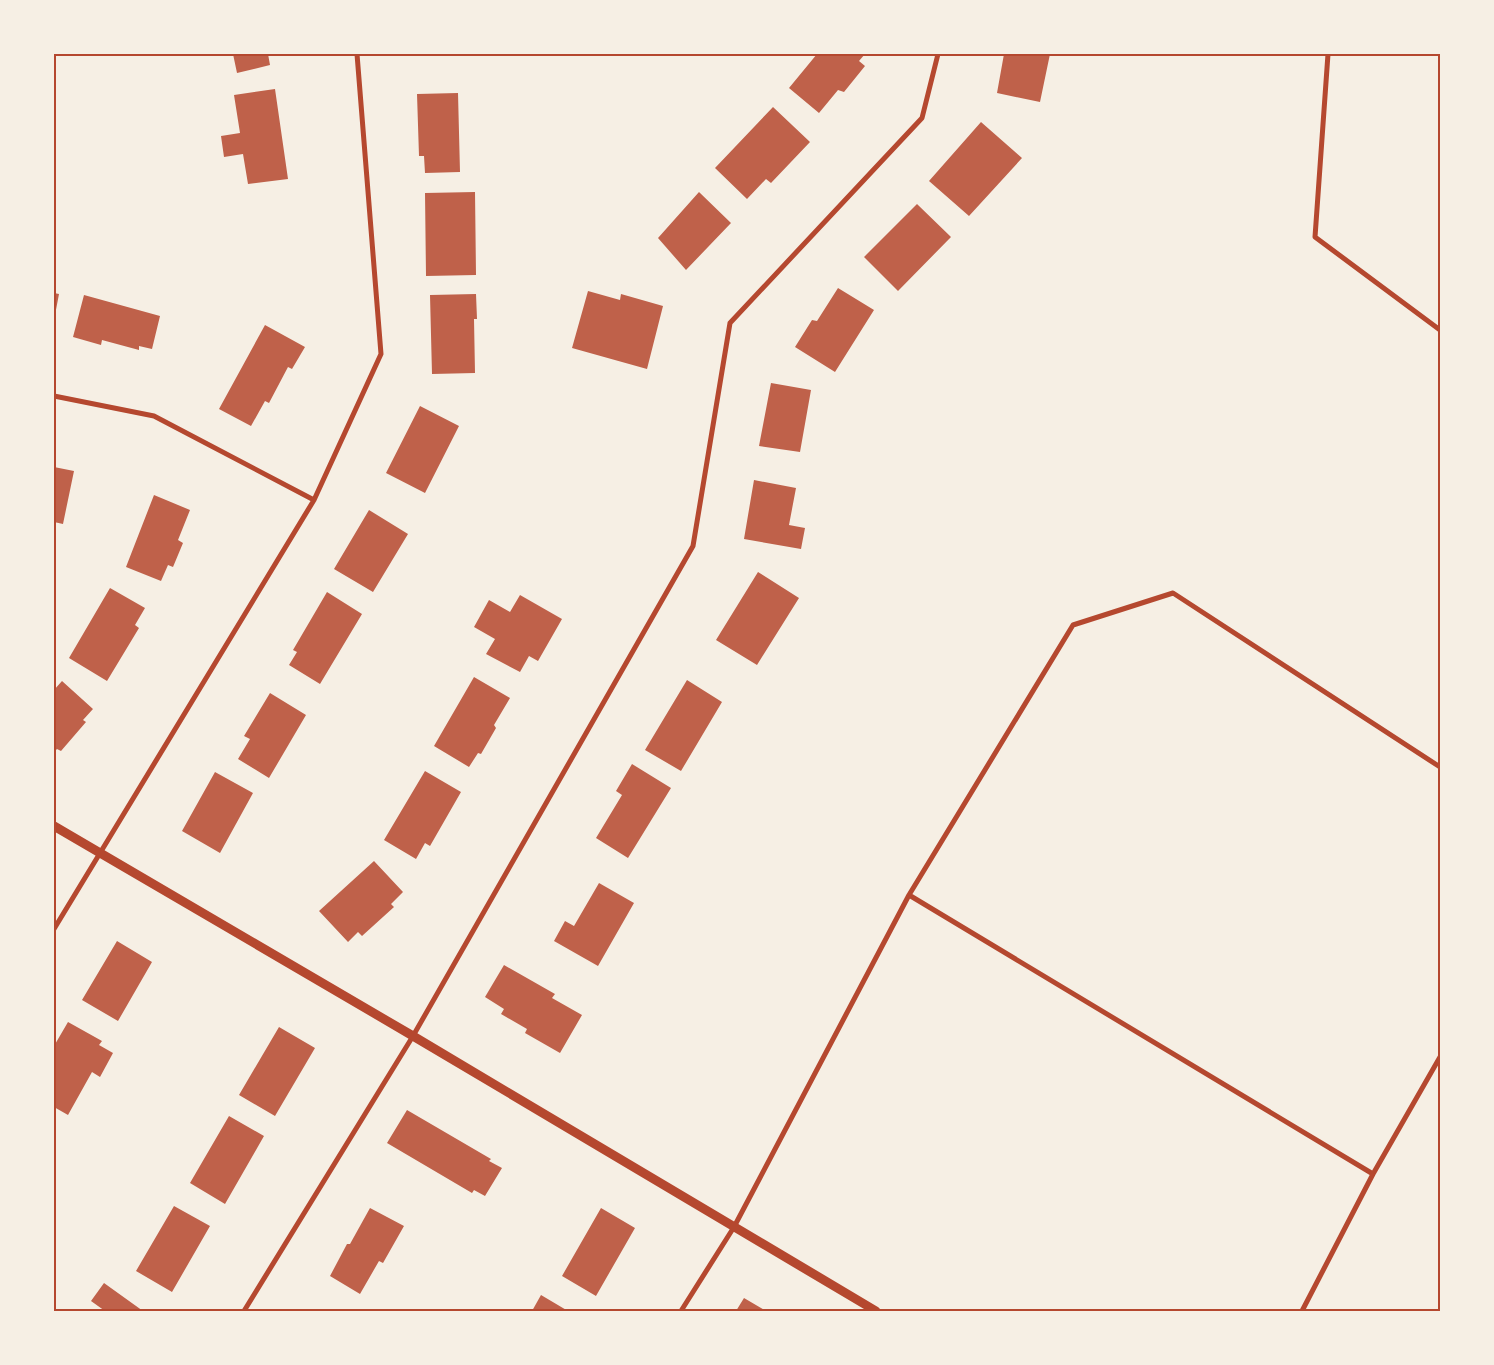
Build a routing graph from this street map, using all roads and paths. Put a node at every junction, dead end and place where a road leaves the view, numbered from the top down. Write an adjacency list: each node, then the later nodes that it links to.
1 (358, 54): 6 (street)
2 (938, 54): 12 (street)
3 (1328, 54): 4 (street)
4 (1440, 330)
5 (54, 396): 6 (street)
6 (314, 500): 9 (street)
7 (1440, 767): 10 (street)
8 (54, 826): 9 (street)
9 (100, 853): 11 (street); 12 (street)
10 (909, 896): 14 (street); 15 (street)
11 (54, 929)
12 (413, 1036): 15 (street); 16 (street)
13 (1440, 1057): 14 (street)
14 (1373, 1174): 19 (street)
15 (734, 1228): 17 (street); 18 (street)
16 (244, 1311)
17 (681, 1311)
18 (876, 1311)
19 (1302, 1311)

